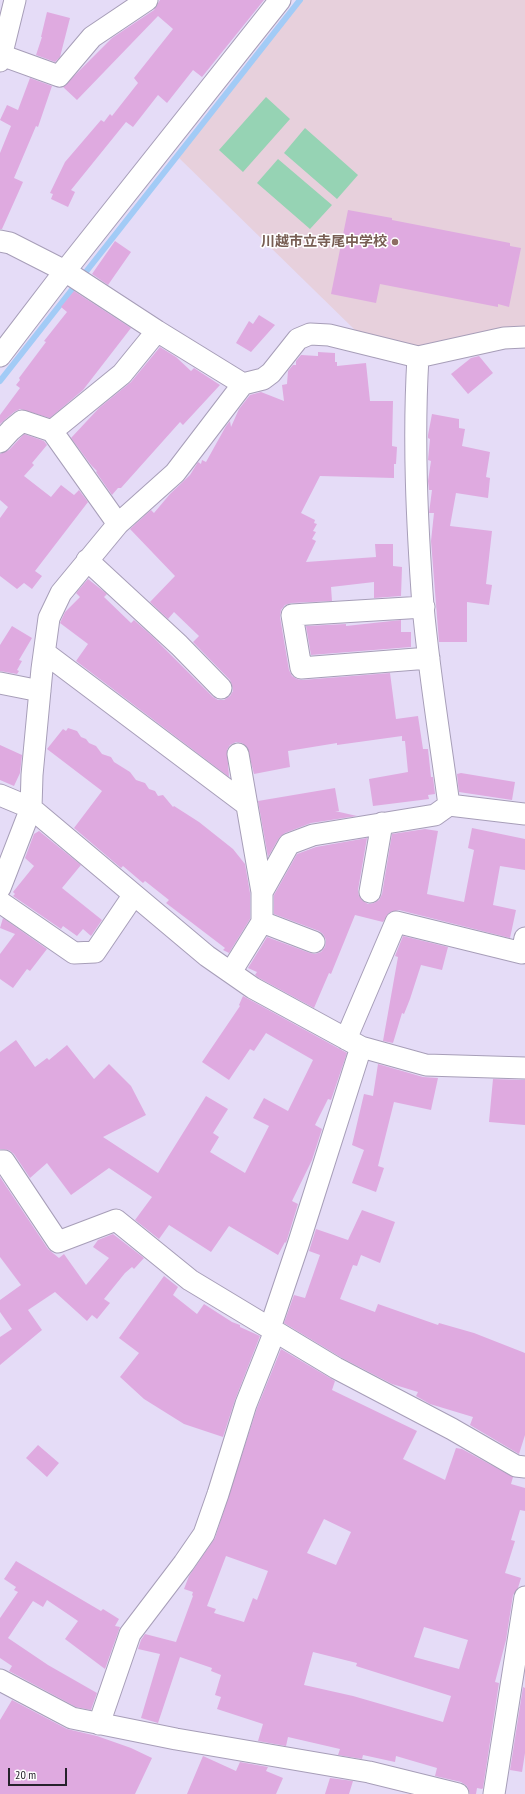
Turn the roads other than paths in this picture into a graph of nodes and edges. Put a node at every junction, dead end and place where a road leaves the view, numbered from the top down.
1 (15, 0) edge
2 (146, 0) edge
3 (280, 0) edge
4 (1, 58) edge
5 (0, 241) edge
6 (65, 271) junction
7 (157, 331) junction
8 (525, 337) edge
9 (0, 356) edge
10 (418, 357) junction
11 (243, 384) junction
12 (52, 431) junction
13 (0, 442) edge
14 (118, 524) junction
15 (87, 560) junction
16 (424, 606) junction
17 (45, 652) junction
18 (429, 658) junction
19 (0, 683) edge
20 (221, 688) dead end
21 (40, 691) junction
22 (238, 754) dead end
23 (0, 795) edge
24 (247, 805) junction
25 (449, 805) junction
26 (31, 808) junction
27 (525, 814) edge
28 (382, 824) junction
29 (0, 888) edge
30 (262, 892) junction
31 (370, 892) dead end
32 (133, 896) junction
33 (0, 902) edge
34 (262, 922) junction
35 (525, 938) edge
36 (314, 942) dead end
37 (230, 972) junction
38 (354, 1043) junction
39 (525, 1068) edge
40 (0, 1161) edge
41 (273, 1330) junction
42 (525, 1467) edge
43 (525, 1597) edge
44 (0, 1680) edge
45 (99, 1724) junction
46 (458, 1794) edge
47 (494, 1794) edge

1 - 4 street
2 - 4 street
3 - 6 street
5 - 6 street
6 - 7 street
6 - 9 street
7 - 11 street
7 - 12 street
8 - 10 street
10 - 11 street
10 - 16 street
11 - 14 street
12 - 13 street
12 - 14 street
14 - 15 street
15 - 17 street
15 - 20 street
16 - 18 street
16 - 18 street
17 - 21 street
17 - 24 street
18 - 25 street
19 - 21 street
21 - 26 street
22 - 24 street
23 - 26 street
24 - 30 street
25 - 27 street
25 - 28 street
26 - 29 street
26 - 32 street
28 - 30 street
28 - 31 street
30 - 34 street
32 - 33 street
32 - 37 street
34 - 36 street
34 - 37 street
35 - 38 street
37 - 38 street
38 - 39 street
38 - 41 street
40 - 41 street
41 - 42 street
41 - 45 street
43 - 47 street
44 - 45 street
45 - 46 street

